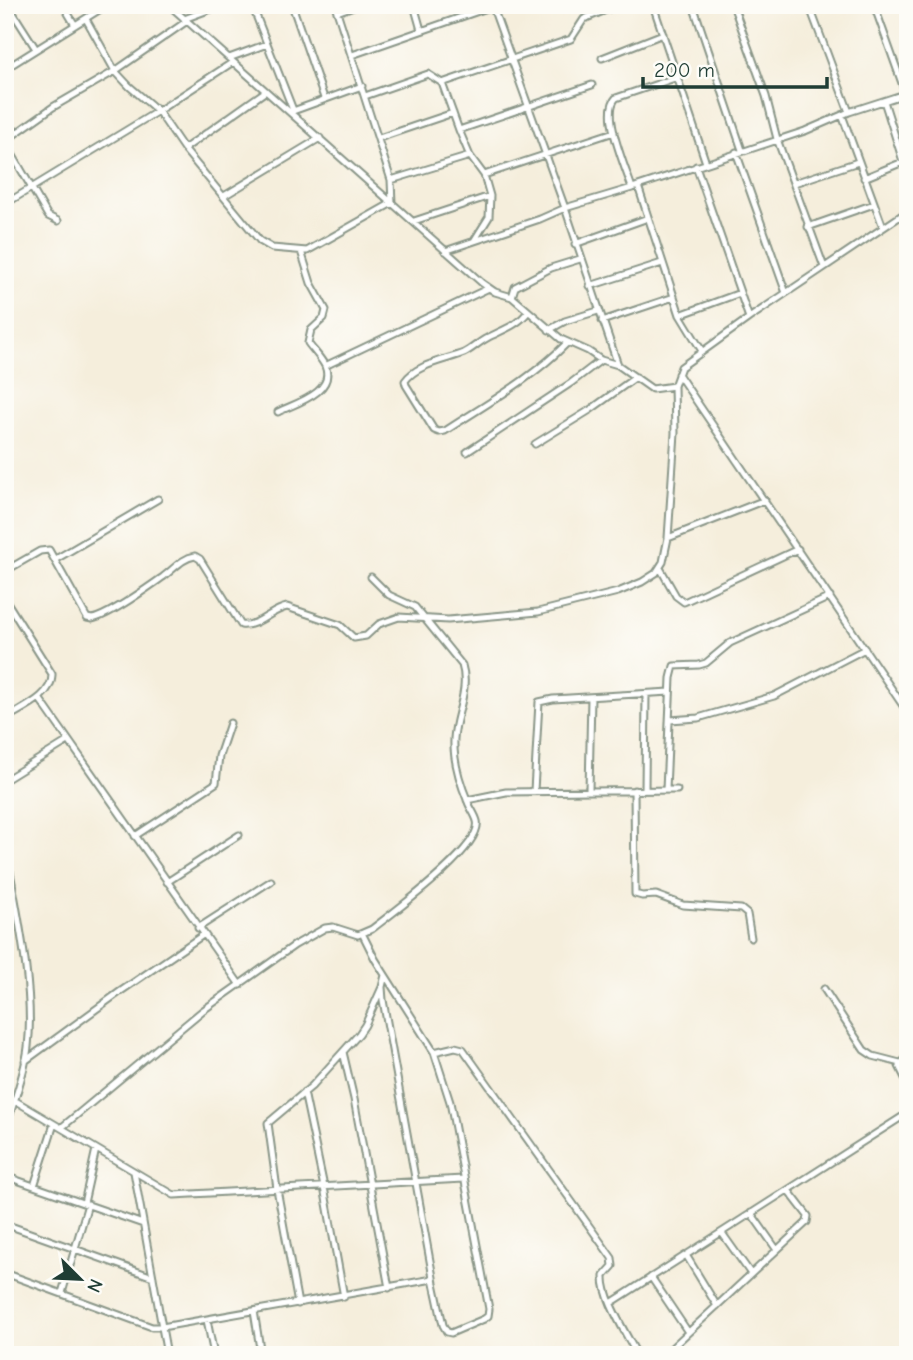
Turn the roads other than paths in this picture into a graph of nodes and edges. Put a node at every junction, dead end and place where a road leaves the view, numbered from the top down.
1 (8, 5) edge
2 (63, 5) edge
3 (107, 5) edge
4 (169, 5) edge
5 (222, 5) edge
6 (252, 5) edge
7 (292, 5) edge
8 (356, 5) edge
9 (414, 5) edge
10 (492, 5) edge
11 (618, 5) edge
12 (653, 5) edge
13 (693, 5) edge
14 (733, 5) edge
15 (809, 5) edge
16 (874, 5) edge
17 (336, 9) edge
18 (86, 19) junction
19 (186, 20) junction
20 (75, 25) junction
21 (421, 30) junction
22 (663, 34) junction
23 (267, 44) junction
24 (36, 49) junction
25 (352, 55) junction
26 (601, 58) dead end
27 (511, 59) junction
28 (231, 60) junction
29 (5, 69) edge
30 (115, 71) junction
31 (678, 77) junction
32 (442, 83) junction
33 (592, 85) dead end
34 (362, 86) junction
35 (266, 91) junction
36 (907, 95) edge
37 (365, 96) junction
38 (324, 98) junction
39 (884, 101) junction
40 (528, 107) junction
41 (158, 111) junction
42 (291, 111) junction
43 (849, 112) junction
44 (453, 113) junction
45 (842, 115) junction
46 (459, 130) junction
47 (614, 132) junction
48 (320, 138) junction
49 (379, 138) junction
50 (777, 139) junction
51 (5, 141) edge
52 (184, 149) junction
53 (739, 151) junction
54 (545, 154) junction
55 (470, 156) junction
56 (858, 162) junction
57 (903, 162) junction
58 (706, 163) junction
59 (696, 166) junction
60 (484, 175) junction
61 (908, 177) edge
62 (864, 178) junction
63 (391, 180) junction
64 (794, 183) junction
65 (32, 187) junction
66 (635, 187) junction
67 (225, 196) junction
68 (490, 196) junction
69 (392, 203) junction
70 (5, 204) edge
71 (874, 204) junction
72 (565, 208) junction
73 (908, 211) edge
74 (648, 218) junction
75 (58, 221) dead end
76 (414, 221) junction
77 (808, 227) junction
78 (883, 228) junction
79 (474, 241) junction
80 (575, 244) junction
81 (301, 251) junction
82 (445, 251) junction
83 (580, 258) junction
84 (662, 263) junction
85 (824, 267) junction
86 (590, 286) junction
87 (489, 288) junction
88 (740, 293) junction
89 (786, 293) junction
90 (512, 297) junction
91 (674, 297) junction
92 (528, 312) junction
93 (598, 312) junction
94 (680, 315) junction
95 (748, 318) junction
96 (602, 321) junction
97 (549, 330) junction
98 (567, 343) junction
99 (702, 351) junction
100 (601, 360) junction
101 (618, 365) junction
102 (325, 366) junction
103 (678, 374) junction
104 (636, 377) junction
105 (674, 386) junction
106 (278, 412) dead end
107 (535, 444) dead end
108 (467, 452) dead end
109 (158, 499) dead end
110 (765, 500) junction
111 (668, 538) junction
112 (798, 549) junction
113 (56, 559) junction
114 (660, 568) junction
115 (5, 571) edge
116 (371, 577) dead end
117 (830, 597) junction
118 (5, 599) edge
119 (424, 619) junction
120 (865, 649) junction
121 (670, 692) junction
122 (646, 694) junction
123 (591, 697) junction
124 (39, 698) junction
125 (670, 708) junction
126 (908, 713) edge
127 (682, 718) junction
128 (5, 719) edge
129 (670, 720) junction
130 (230, 723) dead end
131 (68, 741) junction
132 (5, 779) edge
133 (589, 790) junction
134 (634, 790) junction
135 (645, 790) junction
136 (666, 790) junction
137 (677, 790) dead end
138 (534, 791) junction
139 (467, 800) junction
140 (239, 835) dead end
141 (135, 836) junction
142 (5, 844) edge
143 (271, 881) dead end
144 (167, 882) junction
145 (198, 928) junction
146 (203, 935) junction
147 (363, 935) junction
148 (751, 938) dead end
149 (384, 975) junction
150 (240, 985) junction
151 (382, 987) junction
152 (824, 989) dead end
153 (343, 1052) junction
154 (434, 1052) junction
155 (908, 1056) edge
156 (25, 1061) junction
157 (900, 1063) junction
158 (908, 1084) edge
159 (304, 1092) junction
160 (14, 1100) junction
161 (908, 1113) edge
162 (54, 1124) junction
163 (61, 1128) junction
164 (5, 1130) edge
165 (96, 1149) junction
166 (134, 1172) junction
167 (5, 1176) edge
168 (463, 1179) junction
169 (416, 1181) junction
170 (369, 1184) junction
171 (34, 1186) junction
172 (324, 1187) junction
173 (277, 1189) junction
174 (788, 1190) junction
175 (86, 1203) junction
176 (751, 1213) junction
177 (5, 1224) edge
178 (143, 1224) junction
179 (722, 1233) junction
180 (75, 1249) junction
181 (777, 1250) junction
182 (686, 1255) junction
183 (5, 1273) edge
184 (751, 1274) junction
185 (153, 1277) junction
186 (651, 1277) junction
187 (433, 1279) junction
188 (389, 1288) junction
189 (62, 1293) junction
190 (344, 1297) junction
191 (611, 1303) junction
192 (298, 1304) junction
193 (717, 1306) junction
194 (254, 1311) junction
195 (207, 1320) junction
196 (162, 1327) junction
197 (688, 1332) junction
198 (167, 1355) edge
199 (214, 1355) edge
200 (261, 1355) edge
201 (637, 1355) edge
202 (664, 1355) edge

1 - 24 street
2 - 20 street
3 - 18 street
4 - 19 street
5 - 19 street
6 - 23 street
7 - 38 street
8 - 17 street
9 - 21 street
10 - 21 street
10 - 27 street
11 - 27 street
12 - 22 street
13 - 53 street
14 - 50 street
15 - 43 street
16 - 36 street
17 - 25 street
18 - 20 street
18 - 30 street
19 - 28 street
19 - 30 street
20 - 24 street
21 - 25 street
22 - 26 street
22 - 31 street
23 - 28 street
23 - 42 street
24 - 29 street
25 - 34 street
27 - 32 street
27 - 40 street
28 - 35 street
28 - 41 street
30 - 41 street
30 - 51 street
31 - 47 street
31 - 58 street
32 - 37 street
32 - 44 street
33 - 40 street
34 - 37 street
34 - 38 street
35 - 42 street
35 - 52 street
36 - 39 street
37 - 49 street
38 - 42 street
39 - 43 street
39 - 57 street
40 - 46 street
40 - 54 street
41 - 52 street
41 - 65 street
42 - 48 street
43 - 45 street
44 - 46 street
44 - 49 street
45 - 50 street
45 - 56 street
46 - 55 street
47 - 54 street
47 - 66 street
48 - 67 street
48 - 69 street
49 - 63 street
50 - 53 street
50 - 64 street
51 - 65 street
52 - 67 street
53 - 58 street
53 - 89 street
54 - 60 street
54 - 72 street
55 - 60 street
55 - 63 street
56 - 62 street
56 - 64 street
57 - 61 street
57 - 62 street
58 - 59 street
59 - 66 street
59 - 88 street
60 - 68 street
62 - 71 street
63 - 69 street
64 - 77 street
65 - 70 street
65 - 75 street
66 - 72 street
66 - 74 street
67 - 81 street
68 - 76 street
68 - 79 street
69 - 76 street
69 - 81 street
71 - 77 street
71 - 78 street
72 - 79 street
72 - 80 street
73 - 78 street
74 - 80 street
74 - 84 street
76 - 82 street
77 - 85 street
78 - 85 street
79 - 82 street
80 - 83 street
81 - 102 street
82 - 87 street
83 - 86 street
83 - 90 street
84 - 86 street
84 - 91 street
85 - 89 street
86 - 93 street
87 - 90 street
87 - 102 street
88 - 94 street
88 - 95 street
89 - 95 street
90 - 92 street
91 - 94 street
91 - 96 street
92 - 97 street
92 - 98 street
93 - 96 street
93 - 97 street
94 - 99 street
95 - 99 street
96 - 101 street
97 - 98 street
98 - 100 street
99 - 103 street
100 - 101 street
100 - 108 street
101 - 104 street
102 - 106 street
103 - 105 street
103 - 110 street
104 - 105 street
104 - 107 street
105 - 111 street
109 - 113 street
110 - 111 street
110 - 112 street
111 - 114 street
112 - 114 street
112 - 117 street
113 - 115 street
113 - 119 street
114 - 119 street
116 - 119 street
117 - 120 street
117 - 121 street
118 - 124 street
119 - 139 street
120 - 126 street
120 - 127 street
121 - 122 street
121 - 125 street
122 - 123 street
122 - 135 street
123 - 133 street
123 - 138 street
124 - 128 street
124 - 131 street
125 - 127 street
125 - 129 street
127 - 129 street
129 - 136 street
130 - 141 street
131 - 132 street
131 - 141 street
133 - 134 street
133 - 138 street
134 - 135 street
134 - 148 street
135 - 136 street
136 - 137 street
138 - 139 street
139 - 147 street
140 - 144 street
141 - 144 street
142 - 156 street
143 - 145 street
144 - 145 street
145 - 146 street
146 - 150 street
146 - 156 street
147 - 149 street
147 - 150 street
149 - 151 street
149 - 154 street
150 - 163 street
151 - 153 street
151 - 169 street
152 - 157 street
153 - 159 street
153 - 170 street
154 - 168 street
154 - 191 street
155 - 157 street
156 - 160 street
157 - 158 street
159 - 172 street
159 - 173 street
160 - 162 street
160 - 164 street
161 - 174 street
162 - 163 street
162 - 171 street
163 - 165 street
165 - 166 street
165 - 175 street
166 - 173 street
166 - 178 street
167 - 171 street
168 - 169 street
168 - 187 street
169 - 170 street
169 - 187 street
170 - 172 street
170 - 188 street
171 - 175 street
172 - 173 street
172 - 190 street
173 - 192 street
174 - 176 street
174 - 181 street
175 - 178 street
175 - 180 street
176 - 179 street
176 - 181 street
177 - 180 street
178 - 185 street
179 - 182 street
179 - 184 street
180 - 185 street
180 - 189 street
181 - 184 street
182 - 186 street
182 - 193 street
183 - 189 street
184 - 193 street
185 - 196 street
186 - 191 street
186 - 197 street
187 - 188 street
188 - 190 street
189 - 196 street
190 - 192 street
191 - 201 street
192 - 194 street
193 - 197 street
194 - 195 street
194 - 200 street
195 - 196 street
195 - 199 street
196 - 198 street
197 - 202 street

